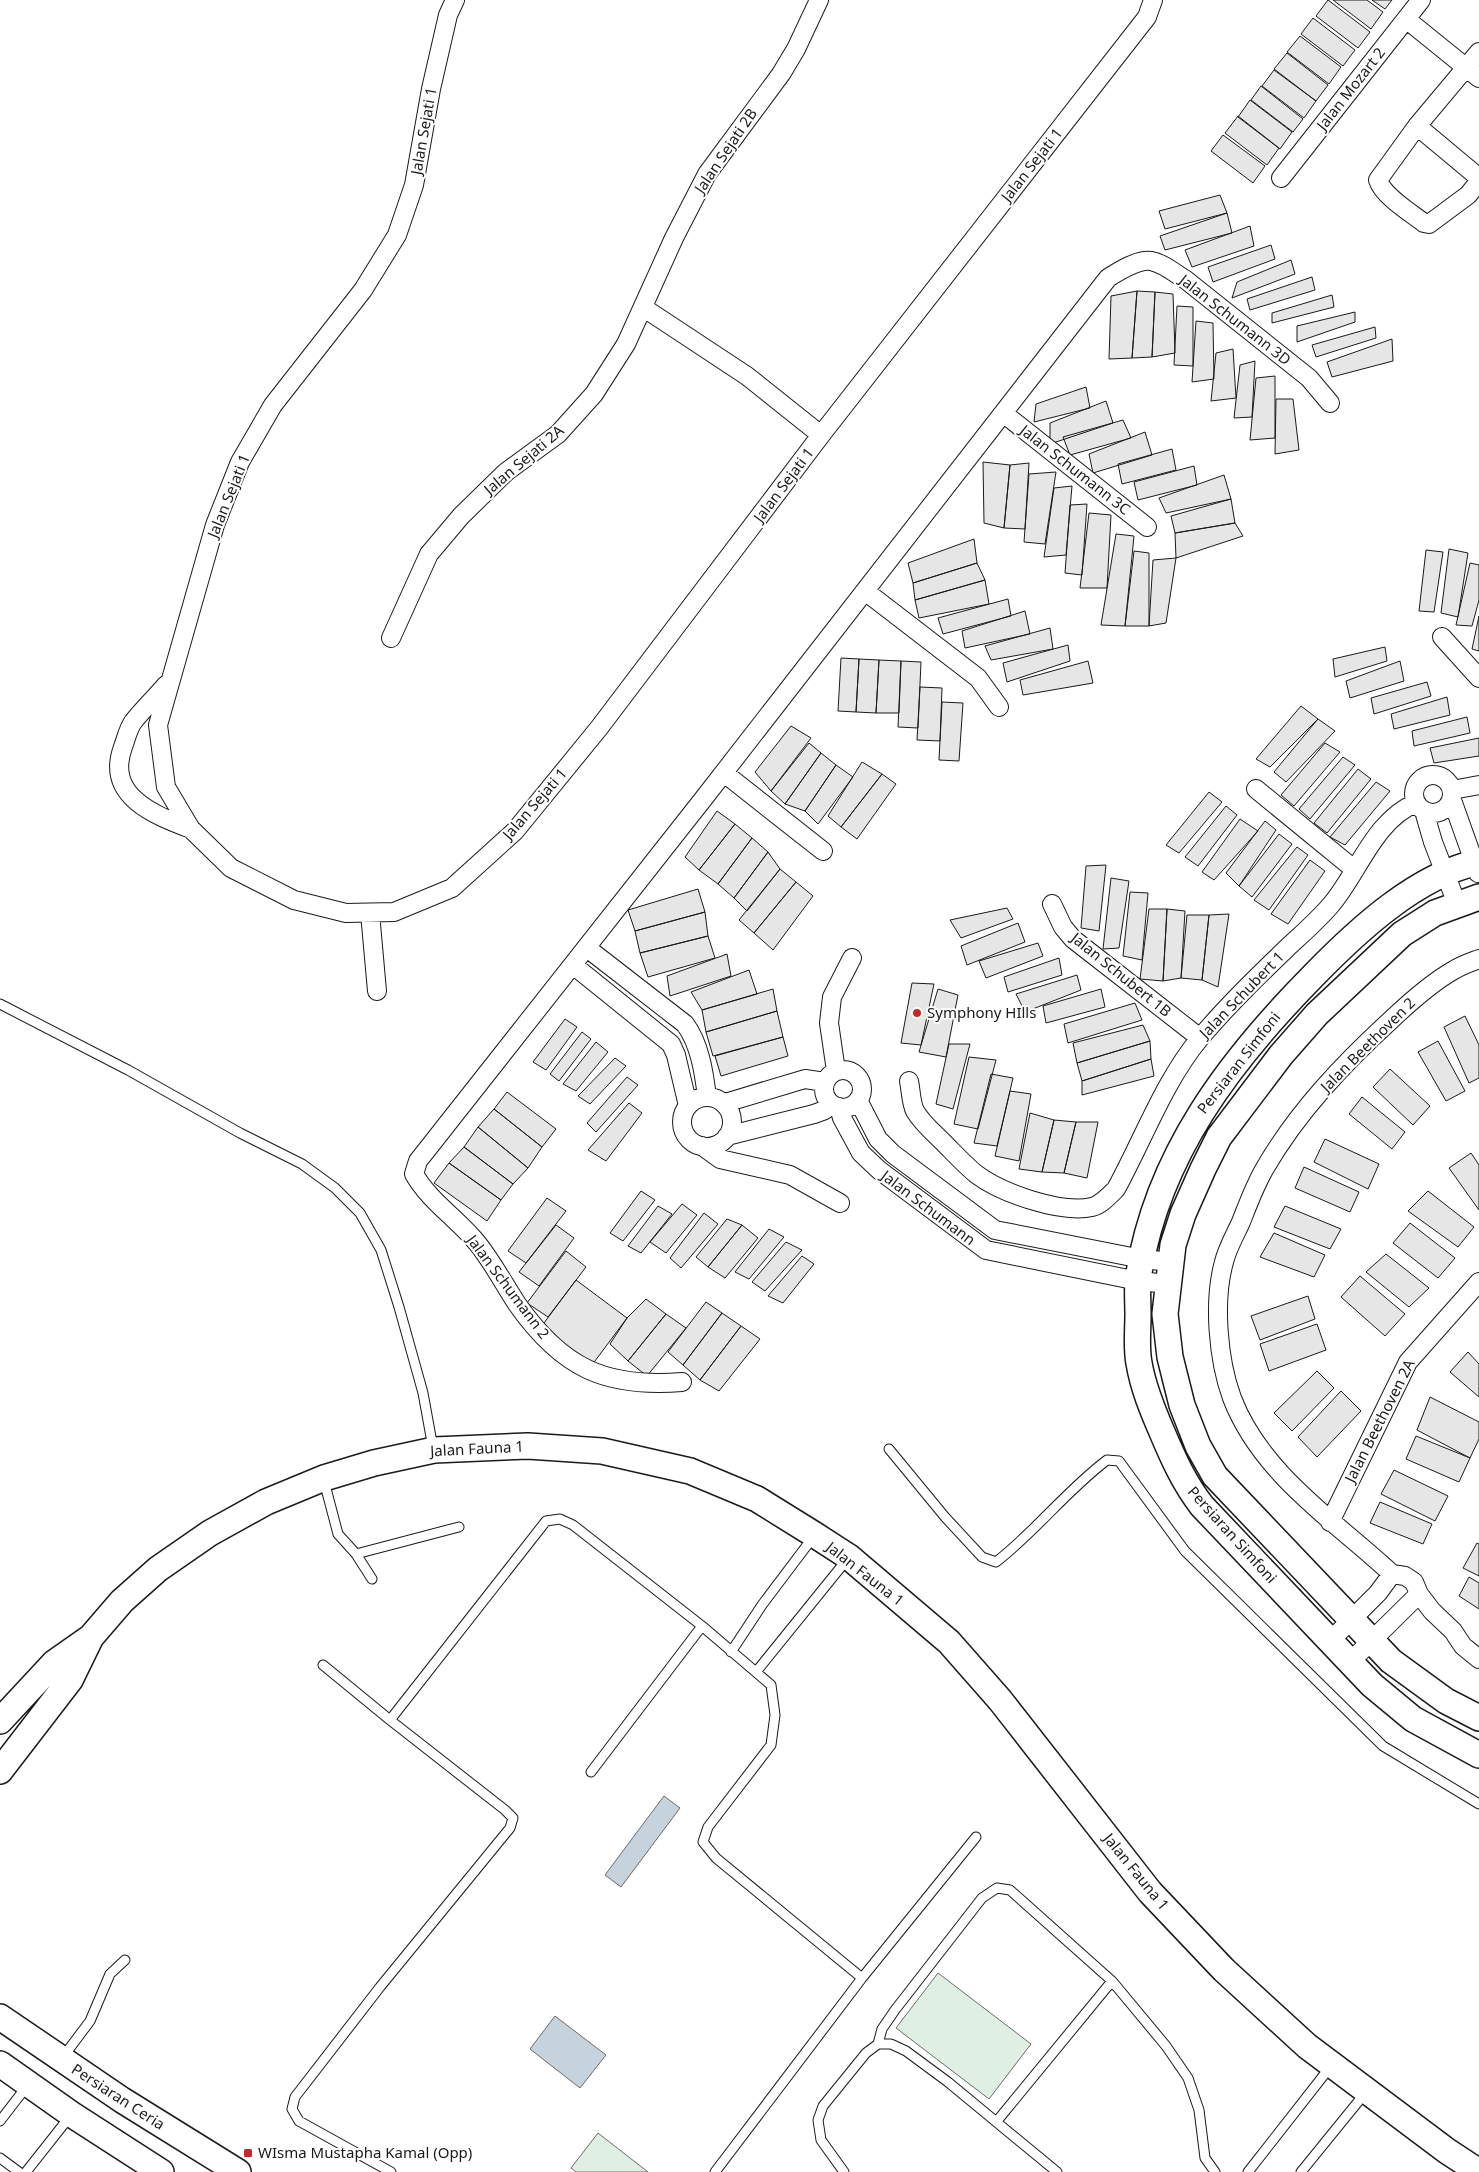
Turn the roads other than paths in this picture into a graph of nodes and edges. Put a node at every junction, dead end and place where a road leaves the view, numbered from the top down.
1 (455, 0) edge
2 (819, 0) edge
3 (1153, 0) edge
4 (1420, 0) edge
5 (1406, 19) junction
6 (1479, 52) edge
7 (1473, 72) edge
8 (1417, 126) junction
9 (1281, 178) dead end
10 (644, 308) junction
11 (1330, 403) dead end
12 (1003, 413) junction
13 (822, 436) junction
14 (1147, 527) dead end
15 (865, 591) junction
16 (1442, 637) dead end
17 (391, 638) dead end
18 (1479, 678) edge
19 (170, 681) junction
20 (999, 707) dead end
21 (724, 773) junction
22 (1479, 786) edge
23 (1256, 789) dead end
24 (1452, 795) junction
25 (1420, 807) junction
26 (191, 828) junction
27 (823, 852) dead end
28 (1478, 866) edge
29 (1355, 870) junction
30 (1445, 873) junction
31 (1468, 900) edge
32 (1052, 904) dead end
33 (370, 913) junction
34 (580, 957) junction
35 (852, 958) dead end
36 (1479, 959) edge
37 (377, 991) dead end
38 (0, 1004) edge
39 (685, 1024) junction
40 (1200, 1038) junction
41 (671, 1044) junction
42 (830, 1077) junction
43 (909, 1081) dead end
44 (707, 1097) junction
45 (858, 1100) junction
46 (725, 1104) junction
47 (688, 1106) junction
48 (835, 1106) junction
49 (727, 1136) junction
50 (702, 1146) junction
51 (840, 1203) dead end
52 (1140, 1270) junction
53 (1170, 1273) junction
54 (1479, 1282) edge
55 (682, 1382) dead end
56 (888, 1449) dead end
57 (434, 1450) junction
58 (324, 1478) junction
59 (1330, 1522) junction
60 (459, 1527) dead end
61 (815, 1535) junction
62 (356, 1554) junction
63 (849, 1558) junction
64 (1392, 1574) junction
65 (372, 1579) dead end
66 (1419, 1594) junction
67 (1352, 1620) junction
68 (702, 1626) junction
69 (91, 1637) junction
70 (1372, 1641) junction
71 (1330, 1642) junction
72 (731, 1652) junction
73 (1479, 1658) edge
74 (1350, 1662) junction
75 (322, 1665) dead end
76 (756, 1672) junction
77 (1479, 1718) edge
78 (390, 1720) junction
79 (0, 1721) edge
80 (1479, 1755) edge
81 (0, 1771) edge
82 (591, 1772) dead end
83 (1479, 1804) edge
84 (976, 1837) dead end
85 (125, 1960) dead end
86 (862, 1978) junction
87 (1112, 1980) junction
88 (0, 2017) edge
89 (878, 2044) junction
90 (61, 2059) junction
91 (0, 2064) edge
92 (1332, 2065) junction
93 (29, 2084) junction
94 (1366, 2092) junction
95 (71, 2114) junction
96 (0, 2121) edge
97 (997, 2122) junction
98 (0, 2158) edge
99 (19, 2172) edge
100 (26, 2172) edge
101 (161, 2172) edge
102 (238, 2172) edge
103 (391, 2172) edge
104 (716, 2172) edge
105 (844, 2172) edge
106 (1057, 2172) edge
107 (1215, 2172) edge
108 (1248, 2172) edge
109 (1301, 2172) edge
110 (1479, 2172) edge

1 - 19 street, Jalan Sejati 1
2 - 10 street, Jalan Sejati 2B
3 - 13 street, Jalan Sejati 1
4 - 5 street, Jalan Mozart 2
5 - 7 street
5 - 9 street, Jalan Mozart 2
6 - 7 street
7 - 8 street
8 - 8 street
10 - 13 street
10 - 17 street, Jalan Sejati 2A
11 - 12 street, Jalan Schumann 3D
12 - 14 street, Jalan Schumann 3C
12 - 15 street
13 - 33 street, Jalan Sejati 1
15 - 20 street
15 - 21 street
16 - 18 street
19 - 26 street, Jalan Sejati 1
19 - 26 street
21 - 27 street
21 - 34 street
22 - 24 street
23 - 29 street
24 - 25 street
24 - 25 street
24 - 28 street
25 - 29 street, Jalan Schubert 1
25 - 30 street
26 - 33 street, Jalan Sejati 1
28 - 30 street, Persiaran Simfoni
29 - 40 street, Jalan Schubert 1
30 - 31 street
30 - 52 street, Persiaran Simfoni
31 - 53 street, Persiaran Simfoni
32 - 40 street, Jalan Schubert 1B
33 - 37 street
34 - 39 street
34 - 41 street
34 - 55 street, Jalan Schumann 2
35 - 42 street, Jalan Schumann
36 - 59 street, Jalan Beethoven 2
38 - 57 lane
39 - 41 street
39 - 44 street
40 - 43 street, Jalan Schubert 1
41 - 47 street
42 - 45 street, Jalan Schumann
42 - 46 street, Jalan Schumann
42 - 48 street, Jalan Schumann
44 - 46 street
44 - 47 street
45 - 48 street
45 - 52 street, Jalan Schumann
46 - 49 street
47 - 50 street
48 - 49 street
48 - 52 street, Jalan Schumann
49 - 50 street
50 - 51 street
52 - 53 street, Jalan Schumann
52 - 71 street, Persiaran Simfoni
53 - 67 street, Persiaran Simfoni
54 - 59 street, Jalan Beethoven 2A
56 - 83 lane
57 - 58 street, Jalan Fauna 1
57 - 61 street, Jalan Fauna 1
58 - 62 lane
58 - 69 street, Jalan Fauna 1
59 - 64 street, Jalan Beethoven 2
60 - 62 lane
61 - 63 street, Jalan Fauna 1
61 - 72 lane
62 - 65 lane
63 - 76 lane
63 - 92 street, Jalan Fauna 1
64 - 66 street, Jalan Beethoven 2
64 - 67 street
66 - 70 street
66 - 73 street, Jalan Beethoven 2
67 - 70 street, Persiaran Simfoni
67 - 71 street
68 - 72 lane
68 - 78 lane
68 - 82 lane
69 - 79 street, Jalan Fauna 1
69 - 81 street, Jalan Fauna 1
70 - 74 street
70 - 77 street, Persiaran Simfoni
71 - 74 street, Persiaran Simfoni
72 - 76 lane
74 - 80 street, Persiaran Simfoni
75 - 78 lane
76 - 86 lane
78 - 103 lane
84 - 86 lane
85 - 90 lane
86 - 104 lane
87 - 89 lane
87 - 97 lane
87 - 107 lane
88 - 90 street, Persiaran Ceria
89 - 97 lane
89 - 105 lane
90 - 102 street, Persiaran Ceria
91 - 93 street
92 - 94 street, Jalan Fauna 1
92 - 108 lane
93 - 95 street
93 - 96 lane
94 - 109 lane
94 - 110 street, Jalan Fauna 1
95 - 100 lane
95 - 101 street
97 - 106 lane
98 - 99 lane

